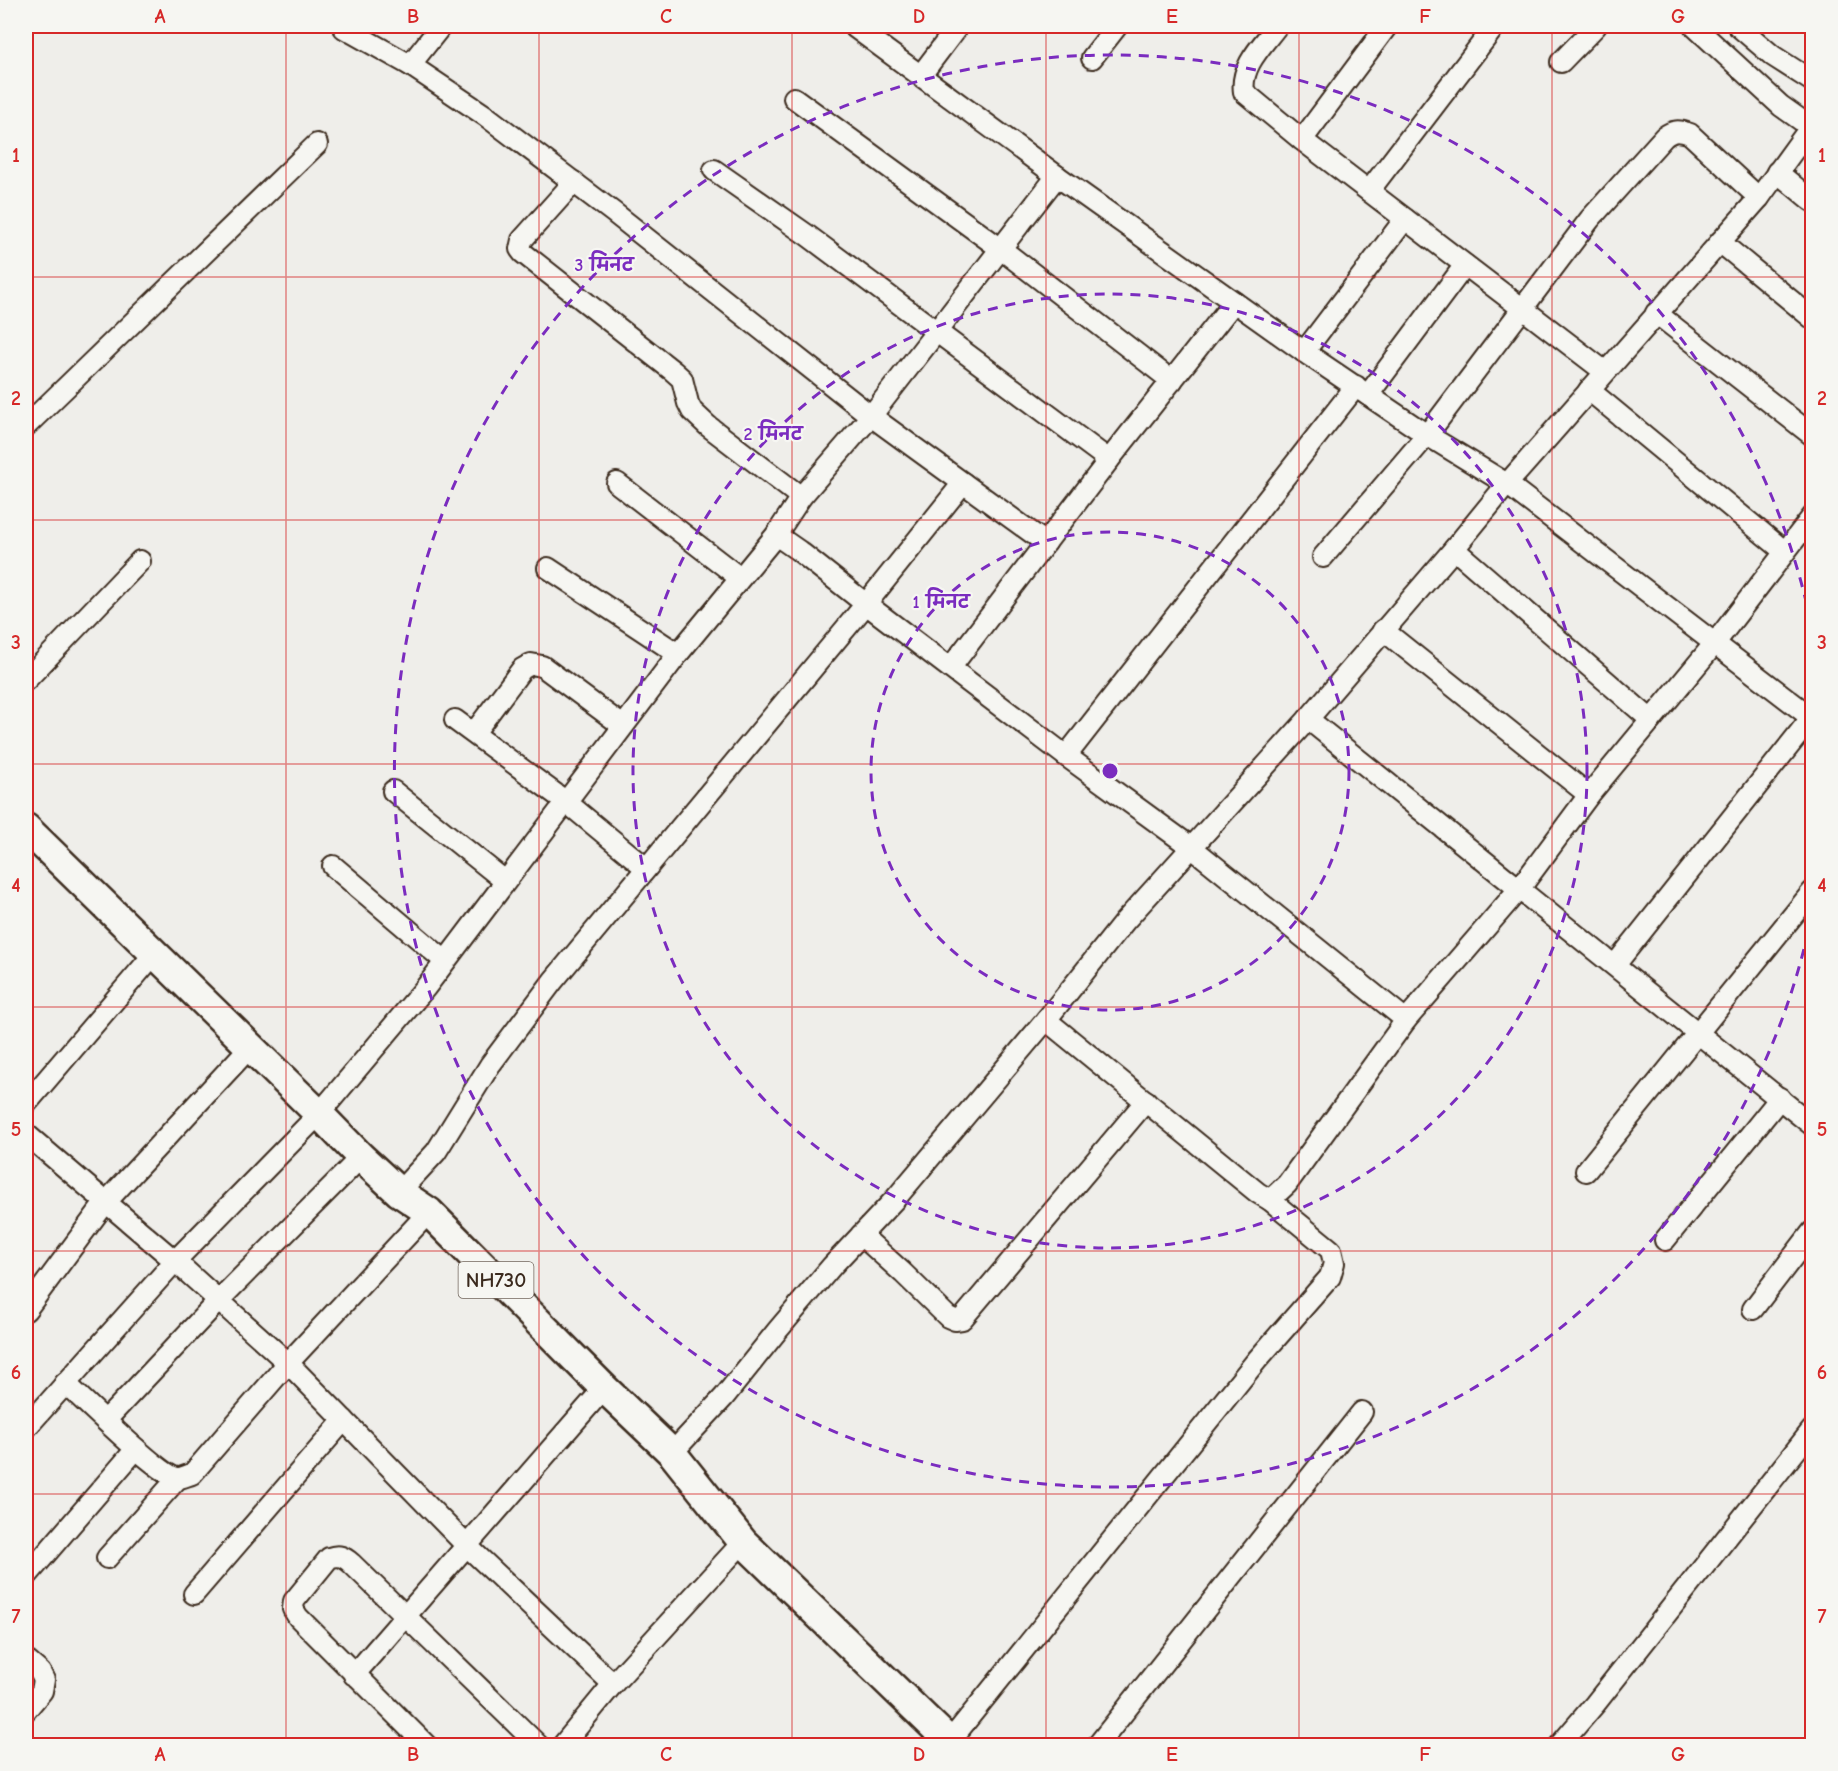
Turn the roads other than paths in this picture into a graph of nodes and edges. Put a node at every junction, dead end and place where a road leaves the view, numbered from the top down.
1 (343, 26) edge
2 (441, 26) edge
3 (853, 26) edge
4 (958, 26) edge
5 (1117, 26) edge
6 (1277, 26) edge
7 (1387, 26) edge
8 (1495, 26) edge
9 (1596, 26) edge
10 (1694, 26) edge
11 (1738, 26) edge
12 (1092, 58) dead end
13 (1561, 62) dead end
14 (411, 65) junction
15 (921, 75) junction
16 (1812, 81) edge
17 (794, 98) dead end
18 (1812, 126) edge
19 (1302, 140) junction
20 (318, 144) dead end
21 (714, 170) dead end
22 (1777, 172) junction
23 (1057, 176) junction
24 (574, 182) junction
25 (1369, 191) junction
26 (1759, 198) junction
27 (1812, 201) edge
28 (1405, 219) junction
29 (1720, 242) junction
30 (1001, 249) junction
31 (1465, 265) junction
32 (1234, 302) junction
33 (1522, 309) junction
34 (1656, 313) junction
35 (1812, 318) edge
36 (938, 331) junction
37 (1304, 351) junction
38 (1604, 371) junction
39 (1172, 381) junction
40 (1589, 390) junction
41 (1362, 391) junction
42 (871, 416) junction
43 (26, 426) edge
44 (1427, 435) junction
45 (1812, 435) edge
46 (1109, 460) junction
47 (617, 483) dead end
48 (963, 483) junction
49 (1507, 484) junction
50 (801, 497) junction
51 (1812, 517) edge
52 (776, 535) junction
53 (1046, 543) junction
54 (1454, 549) junction
55 (1784, 551) junction
56 (1323, 557) dead end
57 (140, 561) dead end
58 (548, 568) dead end
59 (740, 579) junction
60 (866, 604) junction
61 (1383, 630) junction
62 (1715, 643) junction
63 (678, 654) junction
64 (951, 667) junction
65 (26, 680) edge
66 (1308, 718) junction
67 (1812, 718) edge
68 (454, 720) dead end
69 (1651, 720) junction
70 (623, 726) junction
71 (474, 734) junction
72 (1066, 756) junction
73 (393, 791) dead end
74 (1589, 795) junction
75 (566, 801) junction
76 (26, 828) edge
77 (1191, 847) junction
78 (333, 866) dead end
79 (646, 868) junction
80 (505, 881) junction
81 (1520, 888) junction
82 (1812, 892) edge
83 (155, 953) junction
84 (445, 961) junction
85 (1615, 965) junction
86 (1046, 1020) junction
87 (1406, 1020) junction
88 (1698, 1032) junction
89 (250, 1047) junction
90 (1780, 1098) junction
91 (1146, 1101) junction
92 (26, 1104) edge
93 (319, 1114) junction
94 (1812, 1125) edge
95 (26, 1134) edge
96 (361, 1157) junction
97 (1586, 1171) dead end
98 (399, 1192) junction
99 (1270, 1200) junction
100 (105, 1203) junction
101 (429, 1212) junction
102 (1812, 1232) edge
103 (861, 1235) junction
104 (1665, 1240) dead end
105 (175, 1261) junction
106 (219, 1300) junction
107 (1753, 1309) dead end
108 (26, 1310) edge
109 (288, 1364) junction
110 (65, 1383) junction
111 (604, 1388) junction
112 (1362, 1412) dead end
113 (106, 1420) junction
114 (344, 1420) junction
115 (26, 1428) edge
116 (1812, 1430) edge
117 (136, 1449) junction
118 (672, 1453) junction
119 (178, 1478) junction
120 (743, 1542) junction
121 (467, 1545) junction
122 (107, 1558) dead end
123 (26, 1578) edge
124 (194, 1594) dead end
125 (405, 1616) junction
126 (26, 1660) edge
127 (354, 1675) junction
128 (613, 1684) junction
129 (26, 1710) edge
130 (952, 1743) edge
131 (427, 1746) edge
132 (539, 1746) edge
133 (561, 1746) edge
134 (1098, 1746) edge
135 (1559, 1746) edge

1 - 14 street
2 - 14 street
3 - 15 street
4 - 15 street
5 - 12 street
6 - 19 street
7 - 19 street
8 - 25 street
9 - 13 street
10 - 18 street
11 - 16 street
14 - 24 street
15 - 23 street
17 - 30 street
18 - 22 street
19 - 25 street
20 - 43 street
21 - 36 street
22 - 26 street
22 - 27 street
23 - 30 street
23 - 32 street
24 - 42 street
24 - 50 street
25 - 28 street
26 - 29 street
26 - 33 street
28 - 31 street
28 - 37 street
29 - 34 street
29 - 35 street
30 - 36 street
30 - 39 street
31 - 33 street
31 - 41 street
32 - 37 street
32 - 39 street
33 - 38 street
33 - 44 street
34 - 38 street
34 - 45 street
36 - 42 street
36 - 46 street
37 - 41 street
38 - 40 street
39 - 46 street
40 - 49 street
40 - 55 street
41 - 44 street
41 - 72 street
42 - 48 street
42 - 50 street
44 - 49 street
44 - 56 street
46 - 53 street
47 - 59 street
48 - 53 street
48 - 60 street
49 - 54 street
49 - 62 street
50 - 52 street
51 - 55 street
52 - 59 street
52 - 60 street
53 - 64 street
54 - 61 street
54 - 69 street
55 - 62 street
57 - 65 street
58 - 63 street
59 - 63 street
60 - 64 street
60 - 79 street
61 - 66 street
61 - 74 street
62 - 67 street
62 - 69 street
63 - 70 street
64 - 72 street
66 - 77 street
66 - 81 street
67 - 85 street
68 - 71 street
69 - 74 street
70 - 71 street
70 - 75 street
71 - 75 street
72 - 77 street
73 - 80 street
74 - 81 street
75 - 79 street
75 - 80 street
76 - 83 highway, NH730
77 - 86 street
77 - 87 street
78 - 84 street
79 - 98 street
80 - 84 street
81 - 85 street
81 - 87 street
82 - 88 street
83 - 89 highway, NH730
83 - 92 street
84 - 93 street
85 - 88 street
86 - 91 street
86 - 103 street
87 - 99 street
88 - 90 street
88 - 97 street
89 - 93 highway, NH730
89 - 100 street
90 - 94 street
90 - 104 street
91 - 99 street
91 - 103 street
93 - 96 highway, NH730
93 - 105 street
95 - 100 street
96 - 98 highway, NH730
96 - 106 street
98 - 101 highway, NH730
99 - 130 street
100 - 105 street
100 - 108 street
101 - 109 street
101 - 111 highway, NH730
102 - 107 street
103 - 118 street
105 - 106 street
105 - 110 street
106 - 109 street
106 - 113 street
109 - 114 street
109 - 119 street
110 - 113 street
110 - 115 street
111 - 118 highway, NH730
111 - 121 street
112 - 134 street
113 - 117 street
114 - 121 street
114 - 124 street
116 - 135 street
117 - 119 street
117 - 123 street
118 - 120 highway, NH730
119 - 122 street
120 - 128 street
120 - 130 highway, NH730
121 - 125 street
121 - 128 street
125 - 127 street
125 - 127 street
125 - 132 street
126 - 129 street
127 - 131 street
128 - 133 street

